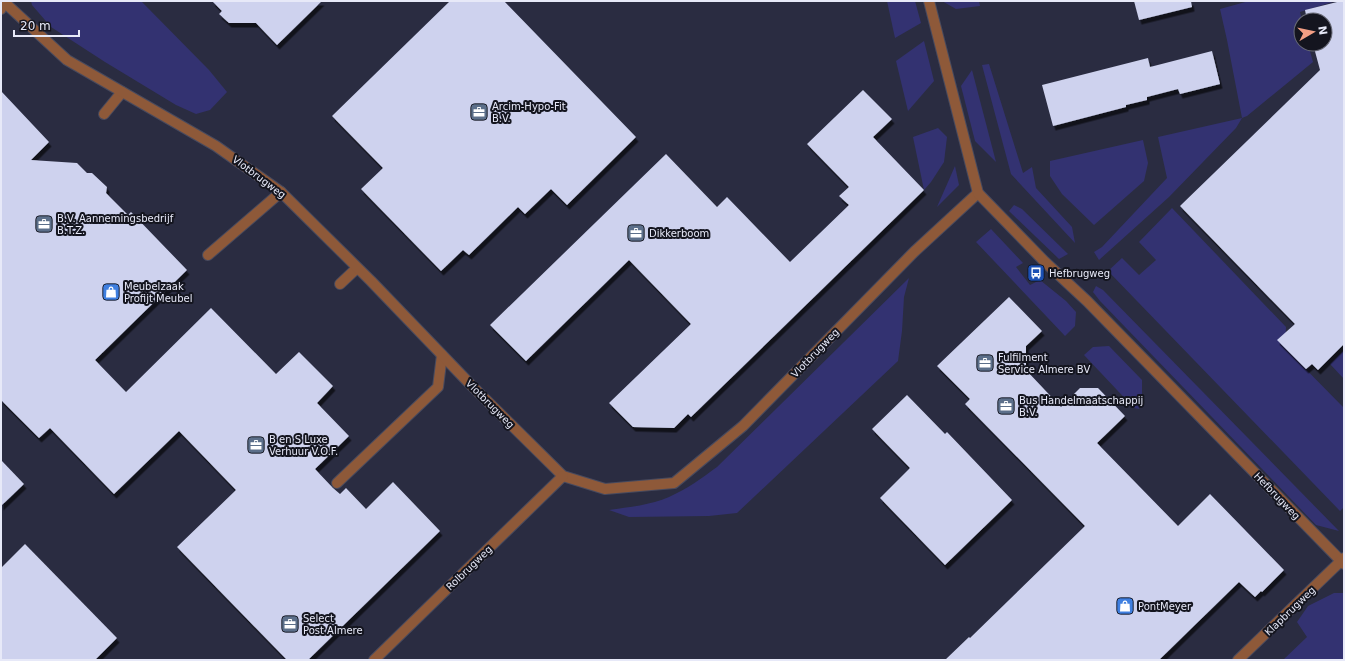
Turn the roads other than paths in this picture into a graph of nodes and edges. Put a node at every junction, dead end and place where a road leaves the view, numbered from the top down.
1 (2, 1) edge
2 (929, 1) edge
3 (1, 9) edge
4 (122, 92) junction
5 (104, 114) dead end
6 (281, 192) junction
7 (978, 193) junction
8 (208, 255) dead end
9 (357, 268) junction
10 (340, 284) dead end
11 (442, 355) junction
12 (563, 476) junction
13 (337, 483) dead end
14 (1343, 561) edge
15 (374, 660) edge
16 (1238, 660) edge

1 - 3 street
1 - 4 street, Vlotbrugweg
2 - 7 street, Hefbrugweg
4 - 5 street
4 - 6 street, Vlotbrugweg
6 - 8 street
6 - 9 street, Vlotbrugweg
7 - 12 street, Vlotbrugweg
7 - 14 street, Hefbrugweg
9 - 10 street
9 - 11 street, Vlotbrugweg
11 - 12 street, Vlotbrugweg
11 - 13 street
12 - 15 street, Rolbrugweg
14 - 16 street, Klapbrugweg

